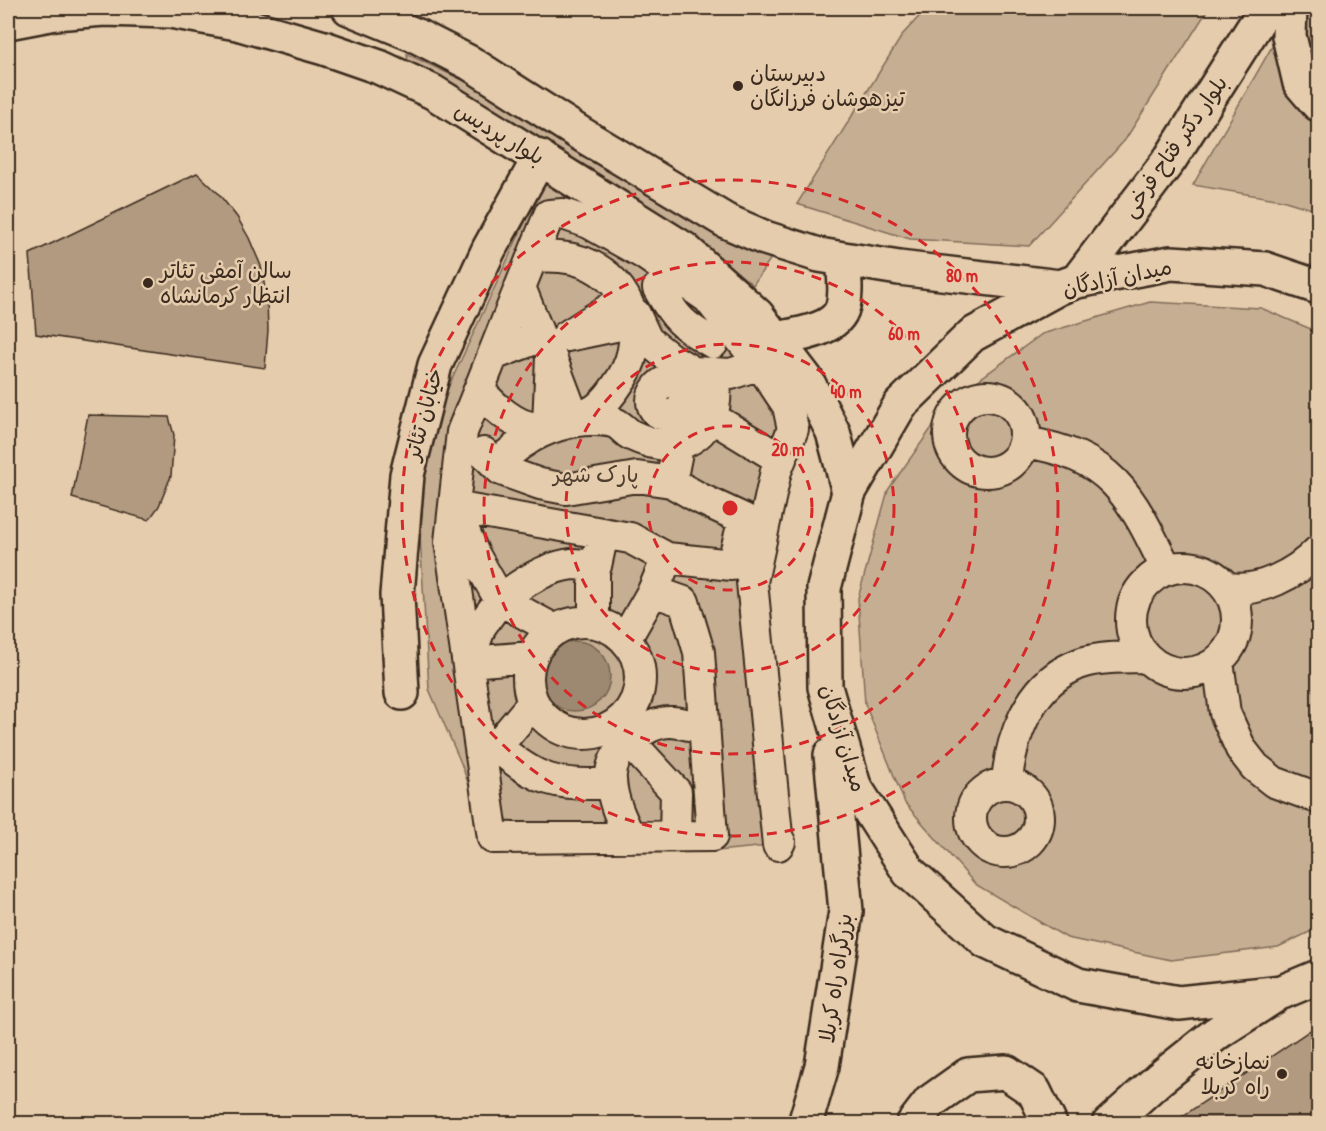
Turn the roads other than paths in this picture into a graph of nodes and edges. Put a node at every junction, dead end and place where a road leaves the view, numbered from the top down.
1 (349, 8) edge
2 (1266, 8) edge
3 (1290, 8) edge
4 (8, 22) edge
5 (1318, 104) edge
6 (540, 158) junction
7 (635, 249) junction
8 (533, 257) junction
9 (843, 259) junction
10 (1069, 284) junction
11 (520, 287) junction
12 (1318, 287) edge
13 (706, 296) junction
14 (632, 314) junction
15 (683, 318) junction
16 (556, 342) junction
17 (768, 352) junction
18 (493, 355) junction
19 (696, 389) junction
20 (479, 390) junction
21 (561, 421) junction
22 (465, 425) junction
23 (1024, 442) dead end
24 (678, 444) junction
25 (780, 459) junction
26 (496, 465) junction
27 (671, 482) junction
28 (849, 492) junction
29 (454, 507) junction
30 (603, 534) junction
31 (1318, 551) edge
32 (667, 558) junction
33 (594, 566) junction
34 (1167, 570) junction
35 (1226, 587) junction
36 (653, 591) junction
37 (500, 600) junction
38 (594, 623) junction
39 (555, 630) junction
40 (625, 640) junction
41 (532, 657) junction
42 (1146, 657) junction
43 (1218, 661) junction
44 (468, 662) junction
45 (825, 687) junction
46 (402, 693) dead end
47 (533, 703) junction
48 (633, 705) junction
49 (671, 722) junction
50 (704, 728) junction
51 (489, 752) junction
52 (614, 753) junction
53 (1007, 783) dead end
54 (708, 788) junction
55 (676, 792) junction
56 (1318, 798) edge
57 (675, 836) junction
58 (630, 837) junction
59 (780, 842) dead end
60 (1318, 977) edge
61 (1282, 992) junction
62 (805, 1124) edge
63 (913, 1124) edge
64 (1050, 1124) edge
65 (1109, 1124) edge

1 - 9 main road, بلوار پردیس
2 - 10 main road, بلوار دکتر فتاح فرخی
3 - 5 main road
4 - 6 main road, بلوار پردیس
6 - 17 main road, بلوار پردیس
6 - 46 main road, خیابان تئاتر
7 - 8 street
7 - 13 street
7 - 14 street
8 - 11 street
8 - 14 street
9 - 10 main road, بلوار پردیس
9 - 17 main road
10 - 12 main road, میدان آزادگان
10 - 28 main road, میدان آزادگان
11 - 16 street
11 - 18 street
13 - 15 street
13 - 17 street
14 - 15 street
14 - 16 street
14 - 19 street
14 - 21 street
15 - 19 street
16 - 18 street
16 - 21 street
17 - 19 street
17 - 25 street
17 - 28 main road, بلوار پردیس
18 - 20 street
19 - 24 street
19 - 25 street
20 - 21 street
20 - 22 street
22 - 26 street
22 - 29 street
23 - 34 street
24 - 26 street
24 - 27 street
25 - 59 street
26 - 27 street
27 - 32 street
28 - 45 main road, میدان آزادگان
29 - 30 street
29 - 37 street
29 - 44 street
30 - 32 street
30 - 33 street
31 - 35 street
32 - 36 street
33 - 37 street
33 - 38 street
34 - 35 street
34 - 42 street
35 - 43 street
36 - 40 street
36 - 50 street
37 - 39 street
37 - 44 street
38 - 39 street
38 - 40 street
39 - 41 street
40 - 48 street
41 - 44 street
41 - 47 street
42 - 43 street
42 - 53 street
43 - 56 street
44 - 51 street
45 - 61 main road, میدان آزادگان
45 - 62 main road, بزرگراه راه کربلا
47 - 51 street
47 - 52 street
48 - 49 street
48 - 52 street
49 - 50 street
49 - 52 street
50 - 54 street
51 - 52 street
51 - 58 street
52 - 55 street
52 - 58 street
54 - 55 street
54 - 57 street
55 - 57 street
57 - 58 street
60 - 61 main road, میدان آزادگان
61 - 65 main road
63 - 64 main road

